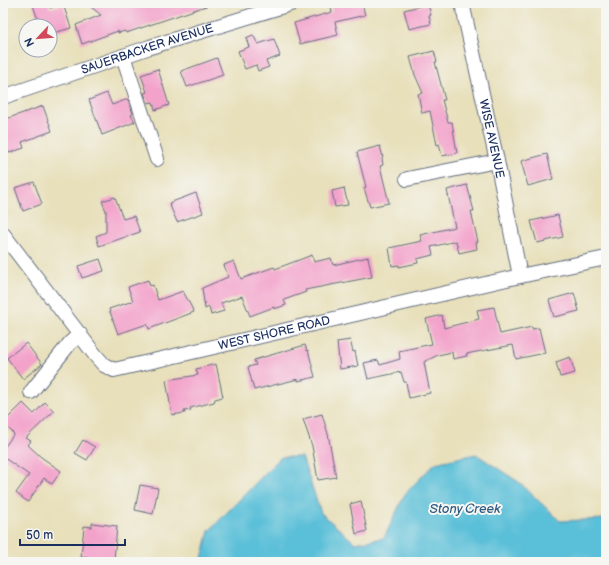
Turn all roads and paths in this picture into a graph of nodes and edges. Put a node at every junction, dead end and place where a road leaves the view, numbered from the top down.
1 (293, 3) edge
2 (462, 3) edge
3 (123, 56) junction
4 (3, 97) edge
5 (157, 159) dead end
6 (497, 161) junction
7 (408, 179) dead end
8 (3, 234) edge
9 (606, 258) edge
10 (520, 276) junction
11 (80, 334) junction
12 (31, 392) dead end

1 - 3 street, SAUERBACKER AVENUE
2 - 6 street, WISE AVENUE
3 - 4 street, SAUERBACKER AVENUE
3 - 5 street
6 - 7 street
6 - 10 street, WISE AVENUE
8 - 11 street, WEST SHORE ROAD
9 - 10 street, WEST SHORE ROAD
10 - 11 street, WEST SHORE ROAD
11 - 12 street

